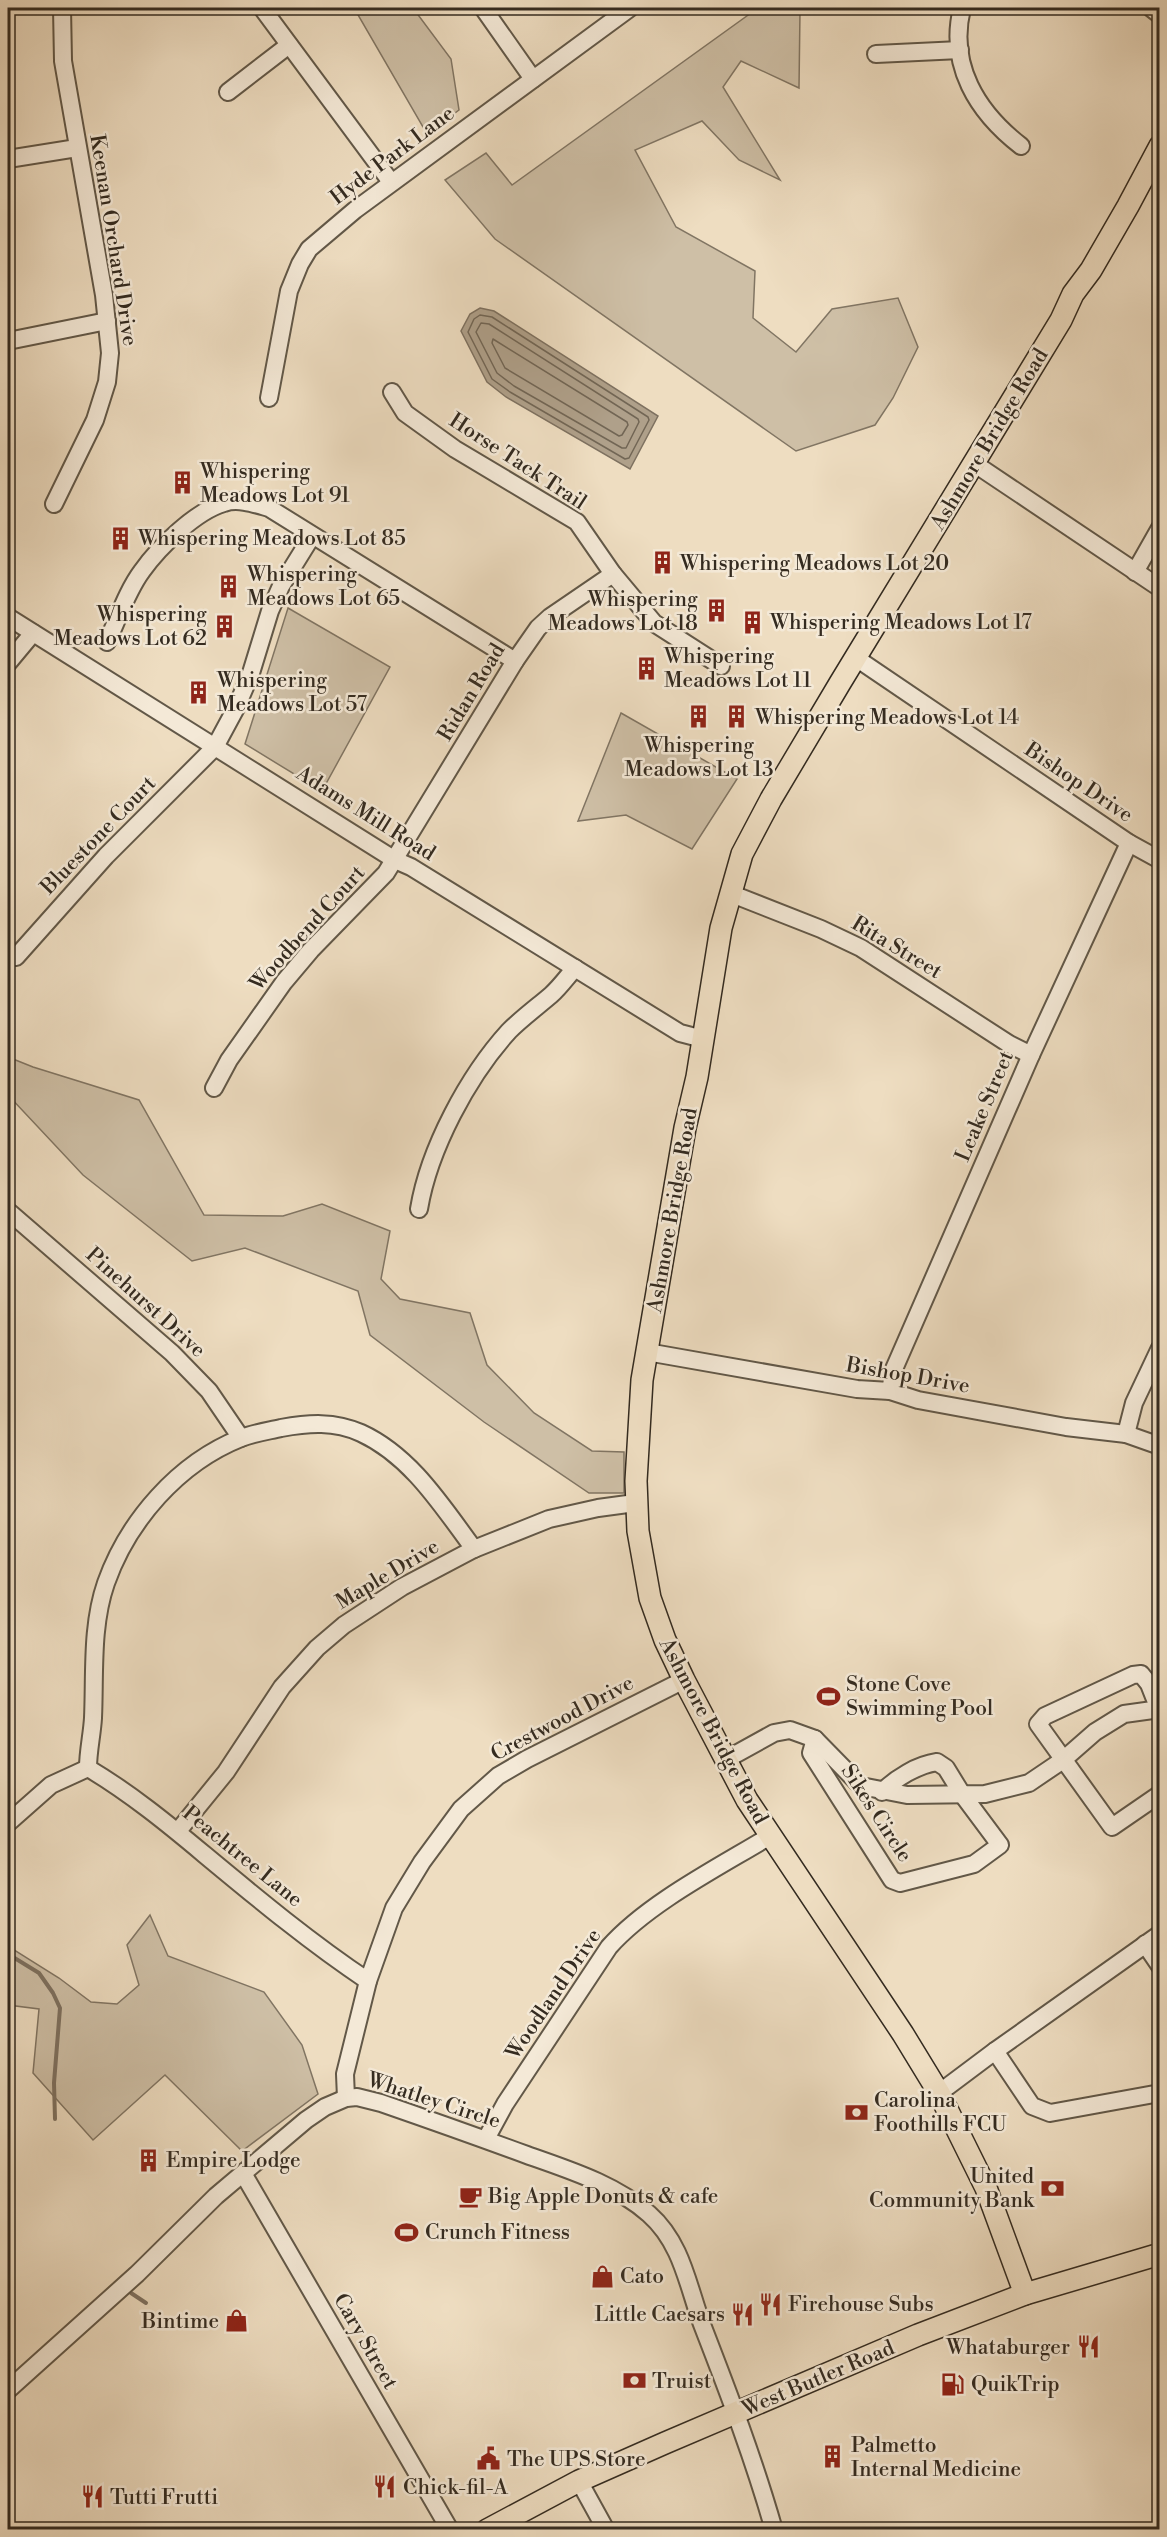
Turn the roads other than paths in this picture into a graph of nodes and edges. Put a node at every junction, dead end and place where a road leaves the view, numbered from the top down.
1 (62, 8) edge
2 (262, 8) edge
3 (483, 8) edge
4 (630, 8) edge
5 (962, 8) edge
6 (1151, 8) edge
7 (1160, 15) edge
8 (289, 45) junction
9 (960, 50) junction
10 (876, 54) dead end
11 (533, 79) junction
12 (228, 92) dead end
13 (1021, 146) dead end
14 (1160, 146) edge
15 (77, 148) junction
16 (8, 159) edge
17 (1152, 177) edge
18 (392, 182) junction
19 (107, 321) junction
20 (8, 341) edge
21 (392, 392) dead end
22 (269, 398) dead end
23 (975, 464) junction
24 (54, 504) dead end
25 (1160, 528) edge
26 (312, 536) junction
27 (1135, 572) junction
28 (613, 574) junction
29 (1160, 588) edge
30 (8, 617) edge
31 (33, 633) junction
32 (107, 642) dead end
33 (856, 658) junction
34 (515, 661) junction
35 (8, 663) edge
36 (722, 666) dead end
37 (215, 747) junction
38 (1129, 843) junction
39 (395, 860) junction
40 (1160, 861) edge
41 (732, 894) junction
42 (16, 957) dead end
43 (575, 968) junction
44 (704, 1039) junction
45 (1031, 1055) junction
46 (214, 1088) dead end
47 (419, 1209) dead end
48 (8, 1211) edge
49 (1160, 1348) edge
50 (647, 1352) junction
51 (890, 1391) junction
52 (1126, 1434) junction
53 (241, 1438) junction
54 (1160, 1446) edge
55 (636, 1503) junction
56 (474, 1549) junction
57 (684, 1680) junction
58 (1159, 1710) edge
59 (815, 1738) junction
60 (727, 1760) junction
61 (1063, 1760) junction
62 (88, 1768) junction
63 (882, 1792) junction
64 (962, 1794) junction
65 (1160, 1794) edge
66 (8, 1823) edge
67 (178, 1831) junction
68 (770, 1836) junction
69 (1160, 1934) edge
70 (1145, 1944) junction
71 (1160, 1966) edge
72 (368, 1981) junction
73 (995, 2051) junction
74 (939, 2093) junction
75 (1160, 2093) edge
76 (345, 2098) junction
77 (486, 2139) junction
78 (244, 2175) junction
79 (1160, 2254) edge
80 (1025, 2294) junction
81 (8, 2390) edge
82 (736, 2413) junction
83 (579, 2481) junction
84 (450, 2529) edge
85 (487, 2529) edge
86 (606, 2529) edge
87 (774, 2529) edge

1 - 15 street, Keenan Orchard Drive
2 - 8 street
3 - 11 street
4 - 11 street, Hyde Park Lane
5 - 9 street
6 - 7 street
8 - 12 street
8 - 18 street
9 - 10 street
9 - 13 street
11 - 18 street, Hyde Park Lane
14 - 17 main road, Ashmore Bridge Road
15 - 16 street
15 - 19 street, Keenan Orchard Drive
17 - 23 main road, Ashmore Bridge Road
18 - 22 street, Hyde Park Lane
19 - 20 street
19 - 24 street, Keenan Orchard Drive
21 - 28 street, Horse Tack Trail
23 - 27 street
23 - 33 main road, Ashmore Bridge Road
25 - 27 street
26 - 32 street
26 - 34 street
26 - 37 street, Bluestone Court
27 - 29 street
28 - 34 street, Ridan Road
28 - 36 street, Horse Tack Trail
30 - 31 street, Adams Mill Road
31 - 35 street
31 - 37 street, Adams Mill Road
33 - 38 street, Bishop Drive
33 - 41 main road, Ashmore Bridge Road
34 - 39 street, Ridan Road
37 - 39 street, Adams Mill Road
37 - 42 street, Bluestone Court
38 - 40 street, Bishop Drive
38 - 45 street, Leake Street
39 - 43 street, Adams Mill Road
39 - 46 street, Woodbend Court
41 - 44 main road, Ashmore Bridge Road
41 - 45 street, Rita Street
43 - 44 street, Adams Mill Road
43 - 47 street
44 - 50 main road, Ashmore Bridge Road
45 - 51 street, Leake Street
48 - 53 street, Pinehurst Drive
49 - 52 street
50 - 51 street, Bishop Drive
50 - 55 main road, Ashmore Bridge Road
51 - 52 street, Bishop Drive
52 - 54 street, Bishop Drive
53 - 56 street
53 - 62 street
55 - 56 street, Maple Drive
55 - 57 main road, Ashmore Bridge Road
56 - 67 street, Maple Drive
57 - 60 main road, Ashmore Bridge Road
57 - 72 street, Crestwood Drive
58 - 61 street
58 - 61 street
59 - 60 street
59 - 63 street
59 - 64 street, Sikes Circle
60 - 68 main road, Ashmore Bridge Road
61 - 64 street
61 - 65 street
62 - 66 street
62 - 67 street, Peachtree Lane
63 - 64 street
63 - 64 street
67 - 72 street, Peachtree Lane
68 - 74 main road, Ashmore Bridge Road
68 - 77 street, Woodland Drive
69 - 70 street
70 - 71 street
70 - 73 street
72 - 76 street, Crestwood Drive
73 - 74 street
73 - 75 street
74 - 80 main road, Ashmore Bridge Road
76 - 77 street, Whatley Circle
76 - 78 street, Whatley Circle
77 - 82 street, Whatley Circle
78 - 81 street, Whatley Circle
78 - 84 street, Cary Street
79 - 80 main road, West Butler Road
80 - 82 main road, West Butler Road
82 - 83 main road, West Butler Road
82 - 87 street, Whatley Circle
83 - 85 main road, West Butler Road
83 - 86 street

